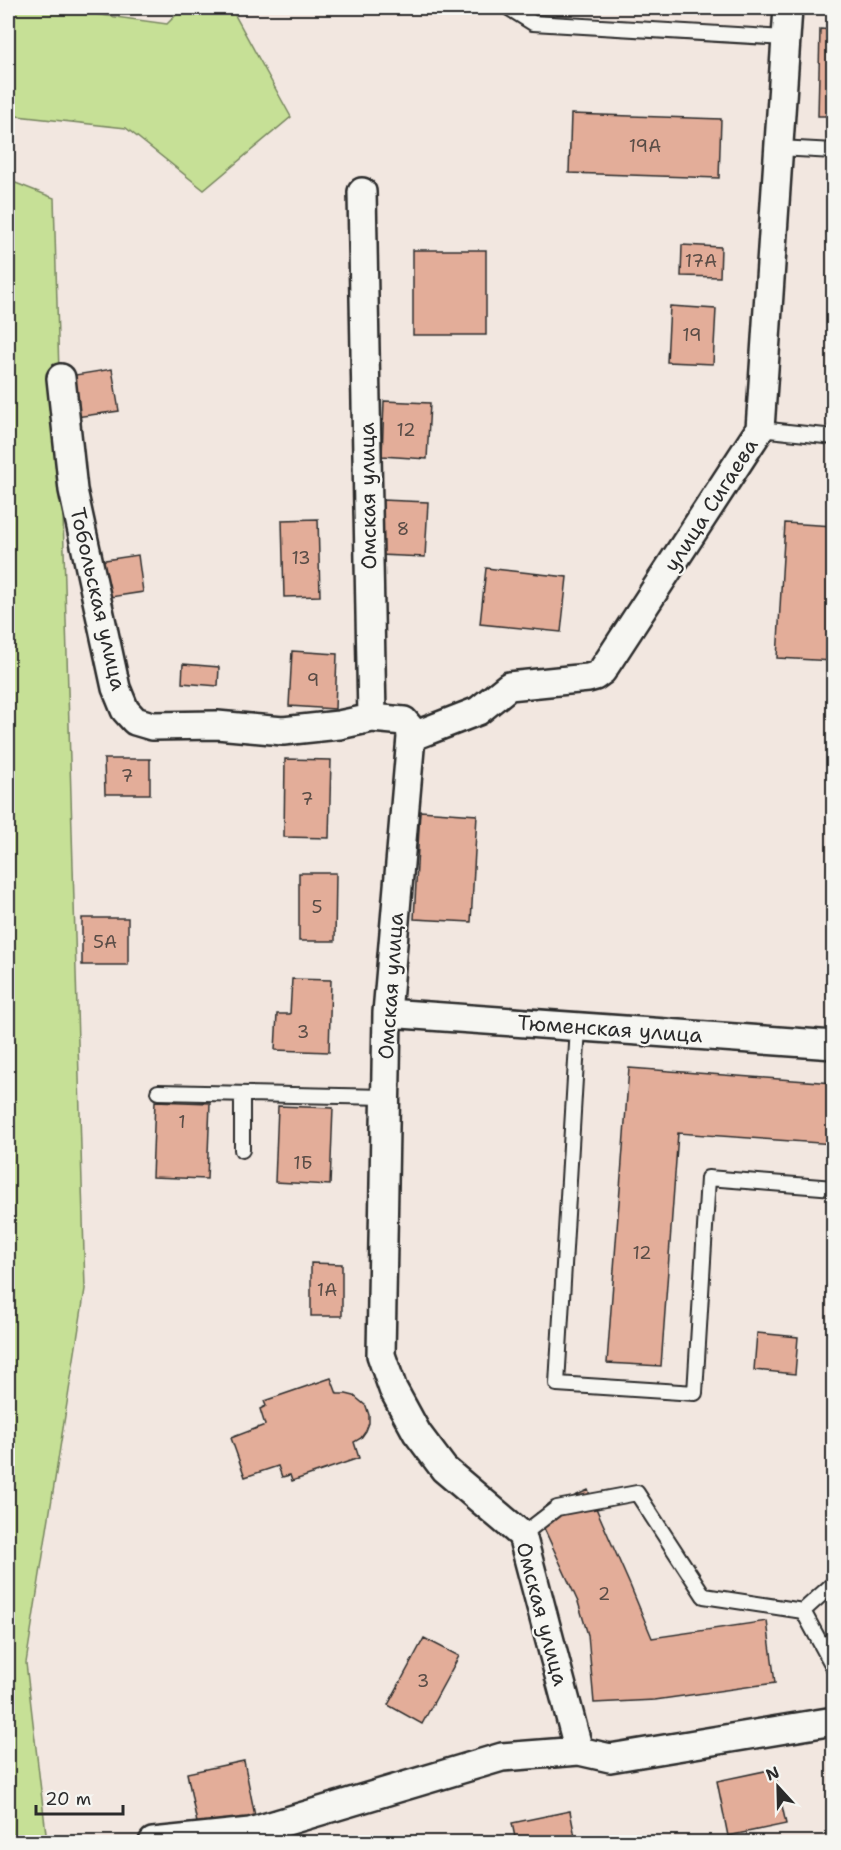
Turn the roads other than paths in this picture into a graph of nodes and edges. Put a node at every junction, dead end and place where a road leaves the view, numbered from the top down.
1 (509, 8) edge
2 (788, 8) edge
3 (786, 38) junction
4 (779, 148) junction
5 (834, 151) edge
6 (362, 192) dead end
7 (61, 378) dead end
8 (760, 429) junction
9 (834, 437) edge
10 (372, 718) junction
11 (411, 737) junction
12 (387, 1013) junction
13 (578, 1027) junction
14 (834, 1045) edge
15 (158, 1092) dead end
16 (242, 1094) junction
17 (386, 1097) junction
18 (242, 1150) dead end
19 (834, 1188) edge
20 (522, 1535) junction
21 (834, 1583) edge
22 (803, 1611) junction
23 (834, 1668) edge
24 (834, 1721) edge
25 (579, 1751) junction
26 (153, 1842) edge

1 - 3 lane
2 - 3 street, улица Сигаева
3 - 4 street, улица Сигаева
4 - 5 lane
4 - 8 street, улица Сигаева
6 - 10 street, Омская улица
7 - 10 street, Тобольская улица
8 - 9 lane
8 - 11 street, улица Сигаева
10 - 11 street
11 - 12 street, Омская улица
12 - 13 street, Тюменская улица
12 - 17 street, Омская улица
13 - 14 street, Тюменская улица
13 - 19 lane
15 - 16 lane
16 - 17 lane
16 - 18 lane
17 - 20 street, Омская улица
20 - 22 lane
20 - 25 street, Омская улица
21 - 22 lane
22 - 23 lane
24 - 25 street
25 - 26 street

